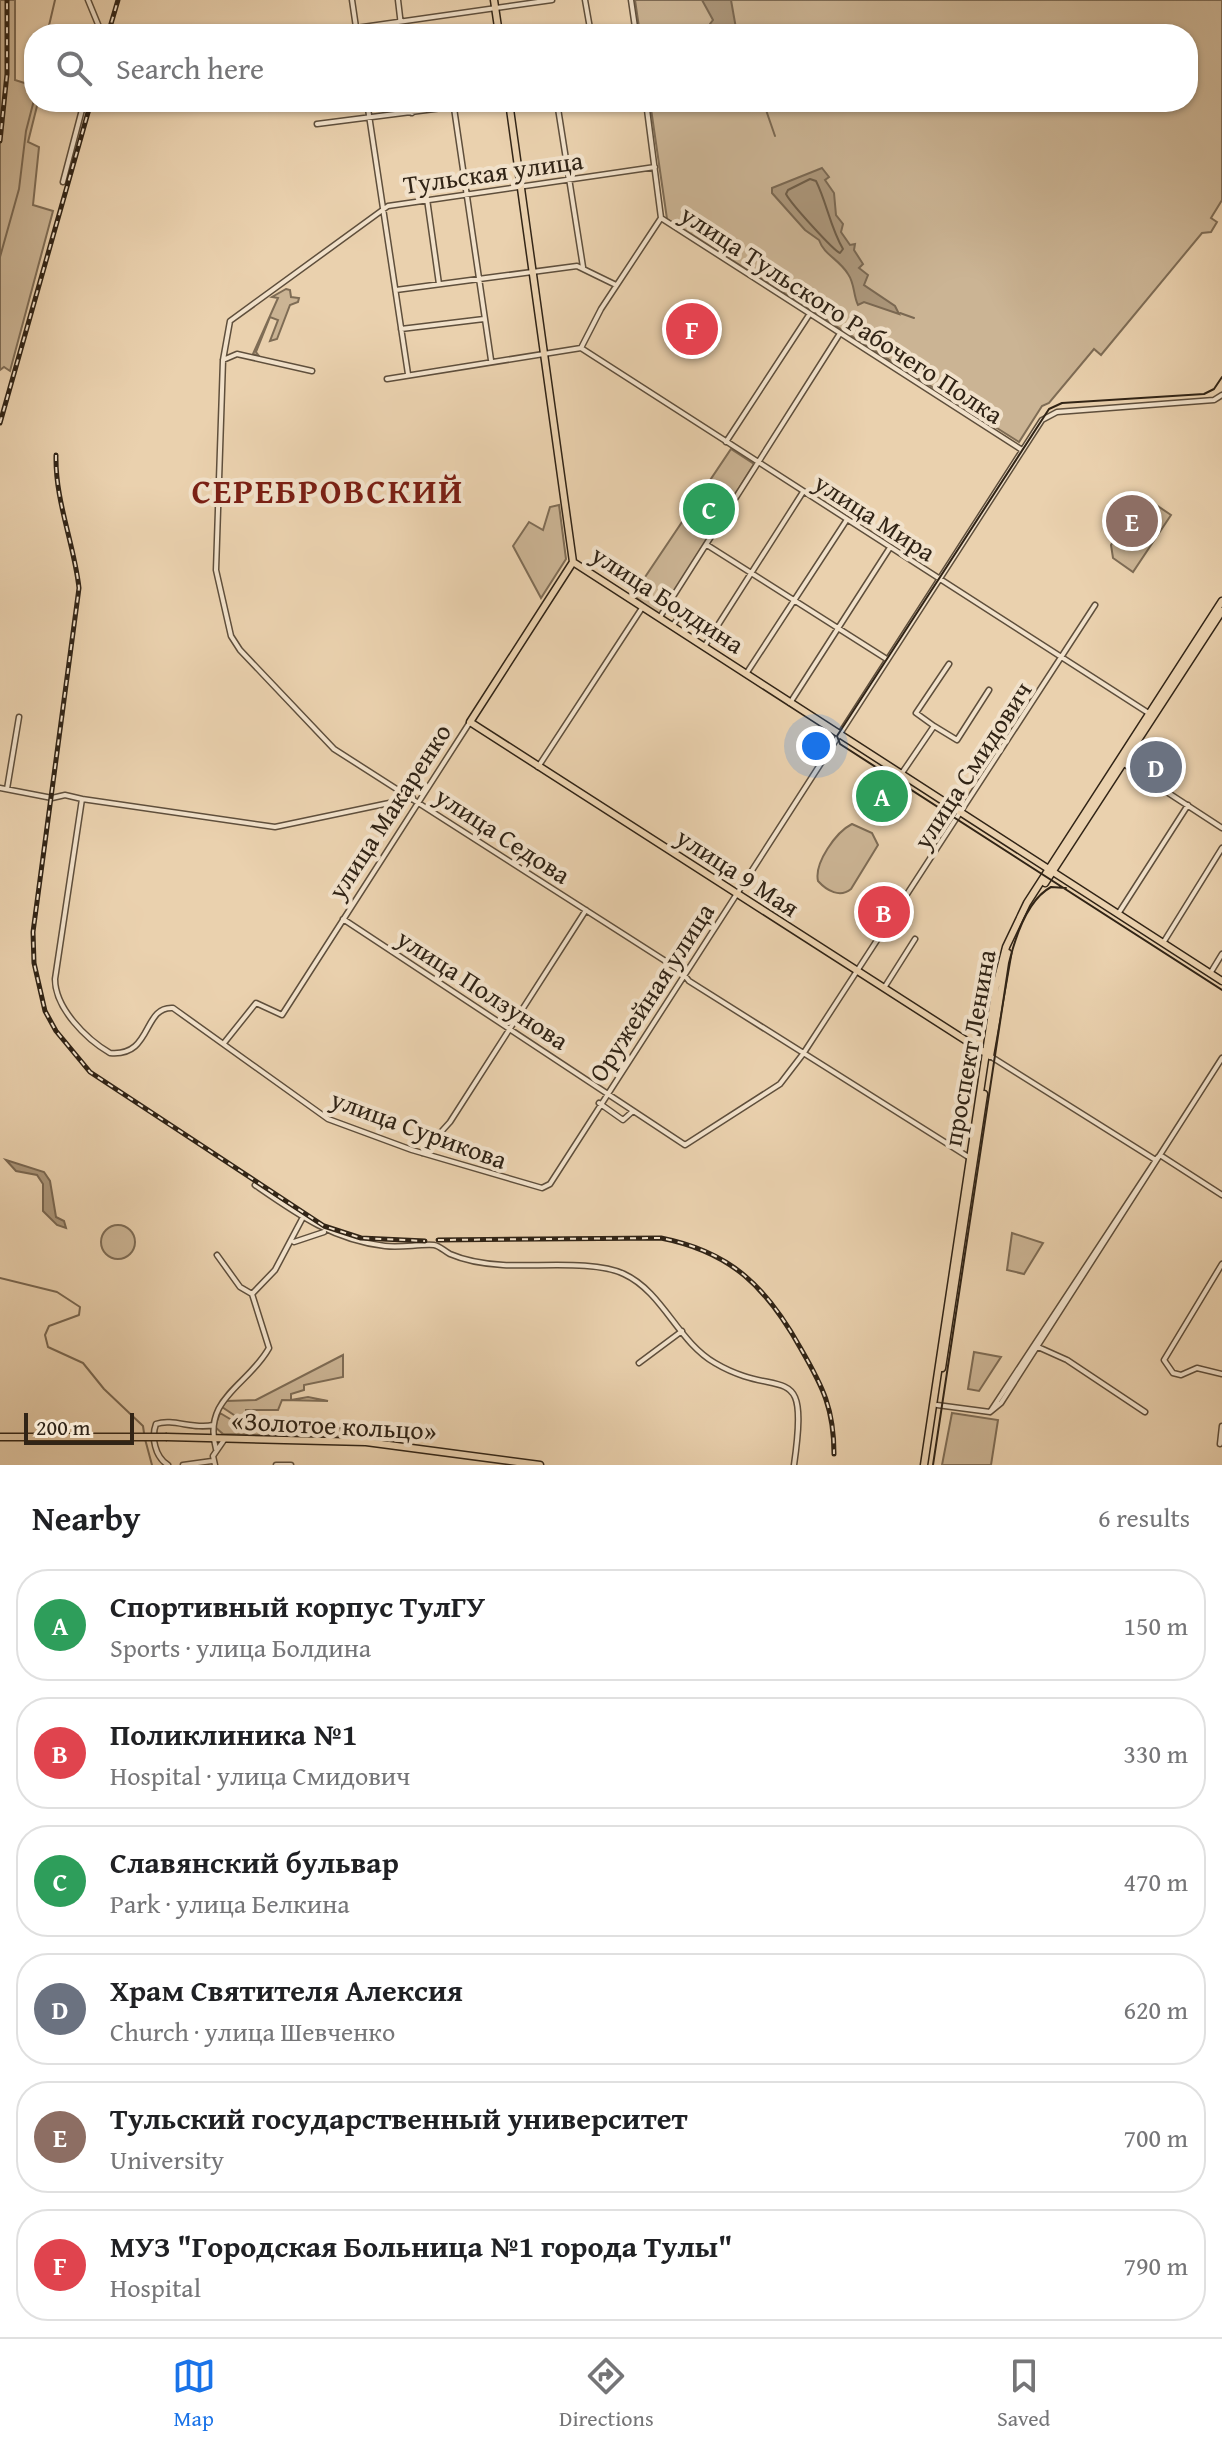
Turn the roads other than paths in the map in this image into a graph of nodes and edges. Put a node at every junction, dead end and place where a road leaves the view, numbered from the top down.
1 (88, 0) edge
2 (352, 0) edge
3 (398, 0) edge
4 (494, 0) edge
5 (552, 0) edge
6 (585, 0) edge
7 (631, 0) edge
8 (495, 9) junction
9 (401, 22) junction
10 (98, 24) edge
11 (356, 24) edge
12 (391, 24) edge
13 (497, 24) edge
14 (589, 24) edge
15 (635, 24) edge
16 (81, 112) edge
17 (369, 112) edge
18 (420, 112) edge
19 (455, 112) edge
20 (511, 112) edge
21 (559, 112) edge
22 (647, 112) edge
23 (412, 113) joint
24 (370, 119) junction
25 (317, 124) dead end
26 (655, 167) junction
27 (569, 179) junction
28 (63, 182) dead end
29 (522, 186) junction
30 (467, 192) junction
31 (427, 199) junction
32 (382, 208) junction
33 (661, 218) junction
34 (583, 267) junction
35 (534, 272) junction
36 (479, 278) junction
37 (439, 284) junction
38 (616, 285) junction
39 (396, 290) junction
40 (809, 315) junction
41 (484, 319) junction
42 (230, 321) joint
43 (401, 329) junction
44 (839, 335) junction
45 (581, 348) junction
46 (546, 352) junction
47 (223, 360) junction
48 (491, 360) junction
49 (312, 371) dead end
50 (408, 374) junction
51 (387, 379) dead end
52 (1222, 395) edge
53 (726, 442) junction
54 (1022, 450) junction
55 (757, 463) junction
56 (803, 492) junction
57 (846, 521) junction
58 (707, 544) junction
59 (889, 549) junction
60 (573, 562) junction
61 (750, 571) junction
62 (938, 579) junction
63 (795, 600) junction
64 (1222, 601) edge
65 (1095, 605) dead end
66 (642, 608) junction
67 (1222, 611) edge
68 (682, 613) dead end
69 (659, 619) junction
70 (671, 627) junction
71 (839, 628) junction
72 (704, 647) junction
73 (887, 659) junction
74 (1063, 659) junction
75 (949, 664) dead end
76 (746, 674) junction
77 (989, 690) dead end
78 (790, 703) junction
79 (1152, 716) junction
80 (19, 717) dead end
81 (470, 722) junction
82 (934, 726) junction
83 (838, 733) junction
84 (1124, 764) junction
85 (538, 767) junction
86 (900, 775) junction
87 (0, 788) edge
88 (7, 789) junction
89 (82, 799) junction
90 (415, 800) junction
91 (1188, 805) junction
92 (961, 814) junction
93 (1222, 828) edge
94 (1222, 848) edge
95 (1050, 872) junction
96 (736, 895) junction
97 (586, 910) junction
98 (1118, 914) junction
99 (343, 919) junction
100 (915, 939) dead end
101 (1163, 943) junction
102 (1222, 954) edge
103 (858, 972) junction
104 (1210, 973) junction
105 (683, 975) junction
106 (1222, 981) edge
107 (884, 988) junction
108 (512, 1028) junction
109 (224, 1043) junction
110 (803, 1054) junction
111 (988, 1055) junction
112 (1222, 1058) edge
113 (606, 1092) junction
114 (599, 1103) junction
115 (633, 1111) junction
116 (681, 1145) joint
117 (422, 1153) junction
118 (1160, 1155) junction
119 (970, 1158) junction
120 (1154, 1159) junction
121 (255, 1185) dead end
122 (542, 1188) joint
123 (1222, 1195) edge
124 (302, 1219) junction
125 (326, 1231) junction
126 (292, 1243) junction
127 (217, 1255) dead end
128 (1222, 1264) edge
129 (252, 1294) junction
130 (682, 1331) junction
131 (1036, 1345) junction
132 (639, 1363) dead end
133 (1222, 1374) edge
134 (935, 1405) junction
135 (1145, 1412) dead end
136 (213, 1425) junction
137 (1222, 1426) edge
138 (0, 1437) edge
139 (212, 1438) junction
140 (227, 1438) junction
141 (1220, 1444) dead end
142 (216, 1449) junction
143 (213, 1463) edge
144 (168, 1465) edge
145 (183, 1465) edge
146 (276, 1465) edge
147 (291, 1465) edge
148 (540, 1465) edge
149 (794, 1465) edge
150 (926, 1465) edge

1 - 10 street
2 - 11 street
3 - 9 street
4 - 8 main road
5 - 8 street
6 - 14 street
7 - 15 street
8 - 9 street
8 - 13 main road
9 - 12 street
16 - 28 street
17 - 24 street
18 - 23 street
19 - 30 street
20 - 29 main road, улица Болдина
21 - 27 street
22 - 26 street, улица Тульского Рабочего Полка
23 - 24 street
24 - 25 street
24 - 32 street
26 - 27 street, Тульская улица
26 - 33 street, улица Тульского Рабочего Полка
27 - 29 street, Тульская улица
27 - 34 street
29 - 30 street, Тульская улица
29 - 35 main road, улица Болдина
30 - 31 street, Тульская улица
30 - 36 street
31 - 32 street, Тульская улица
31 - 37 street
32 - 39 street
32 - 42 street, Тульская улица
33 - 38 street
33 - 40 street, улица Тульского Рабочего Полка
34 - 35 street
34 - 38 street
35 - 36 street
35 - 46 main road, улица Болдина
36 - 37 street
36 - 41 street
37 - 39 street
38 - 45 street
39 - 43 street
40 - 44 street, улица Тульского Рабочего Полка
40 - 53 street
41 - 43 street
41 - 48 street
42 - 47 street, улица Седова
43 - 50 street
44 - 54 street, улица Тульского Рабочего Полка
44 - 55 street
45 - 46 street
45 - 53 street, улица Мира
46 - 48 street
46 - 60 main road, улица Болдина
47 - 49 street
47 - 90 street, улица Седова
48 - 50 street
50 - 51 street
52 - 54 street, Оружейная улица
53 - 55 street, улица Мира
54 - 62 street, Оружейная улица
55 - 56 street, улица Мира
55 - 58 street
56 - 57 street, улица Мира
56 - 61 street
57 - 59 street, улица Мира
57 - 63 street
58 - 61 street
58 - 69 street
59 - 62 street, улица Мира
59 - 71 street
60 - 66 main road, улица Болдина
60 - 81 main road, улица Макаренко
61 - 63 street
61 - 72 street
62 - 73 street, Оружейная улица
62 - 74 street, улица Мира
63 - 71 street
63 - 76 street
64 - 79 main road, проспект Ленина
65 - 74 street, улица Смидович
66 - 69 main road, улица Болдина
66 - 85 street
67 - 79 main road, проспект Ленина
68 - 70 street
69 - 70 main road, улица Болдина
70 - 72 main road, улица Болдина
71 - 73 street
71 - 78 street
72 - 76 main road, улица Болдина
73 - 83 street, Оружейная улица
74 - 79 street, улица Мира
74 - 92 street, улица Смидович
75 - 82 street
76 - 78 main road, улица Болдина
77 - 82 street
78 - 83 main road, улица Болдина
79 - 84 main road, проспект Ленина
79 - 95 main road, проспект Ленина
80 - 88 street
81 - 85 main road, улица 9 Мая
81 - 90 street, улица Макаренко
82 - 86 street
83 - 86 main road, улица Болдина
83 - 96 street, Оружейная улица
84 - 91 street
84 - 95 main road, проспект Ленина
85 - 96 main road, улица 9 Мая
86 - 92 main road, улица Болдина
87 - 88 street, улица Макаренко
88 - 89 street, улица Макаренко
89 - 90 street, улица Макаренко
89 - 109 street, улица Сурикова
90 - 97 street, улица Седова
90 - 99 street, улица Макаренко
91 - 93 street
91 - 98 street
92 - 95 main road, улица Болдина
92 - 103 street, улица Смидович
94 - 101 street
95 - 98 main road, улица Болдина
95 - 111 main road, проспект Ленина
95 - 111 main road, проспект Ленина
96 - 103 main road, улица 9 Мая
96 - 105 street, Оружейная улица
97 - 105 street, улица Седова
97 - 108 street
98 - 101 main road, улица Болдина
99 - 108 street, улица Ползунова
99 - 109 street, улица Макаренко
100 - 107 street
101 - 104 main road, улица Болдина
102 - 104 street
103 - 107 main road, улица 9 Мая
103 - 110 street, улица Смидович
104 - 106 main road, улица Болдина
105 - 110 street, улица Седова
105 - 113 street, Оружейная улица
107 - 111 main road, улица 9 Мая
108 - 113 street, улица Ползунова
108 - 117 street
109 - 117 street, улица Сурикова
110 - 116 street, улица Смидович
110 - 119 street, улица Седова
111 - 119 main road, проспект Ленина
111 - 120 street
111 - 134 main road, проспект Ленина
112 - 118 street
113 - 114 street, Оружейная улица
113 - 115 street, улица Ползунова
114 - 115 street
114 - 122 street, Оружейная улица
115 - 116 street, улица Ползунова
117 - 122 street, улица Сурикова
118 - 120 street
118 - 123 street
118 - 131 street
119 - 134 main road, проспект Ленина
120 - 131 street
121 - 124 street
124 - 125 street
124 - 126 street
125 - 126 street
125 - 130 street
126 - 129 street
127 - 129 street
128 - 133 street
129 - 136 street
130 - 132 street
130 - 149 street
131 - 134 street
131 - 135 street
134 - 150 main road, проспект Ленина
136 - 139 street
136 - 144 street
137 - 141 street
138 - 139 main road, «Золотое кольцо», bridge
139 - 140 main road, «Золотое кольцо»
139 - 142 street
140 - 142 street
140 - 148 main road, «Золотое кольцо»
142 - 143 street
143 - 145 street
146 - 147 street

